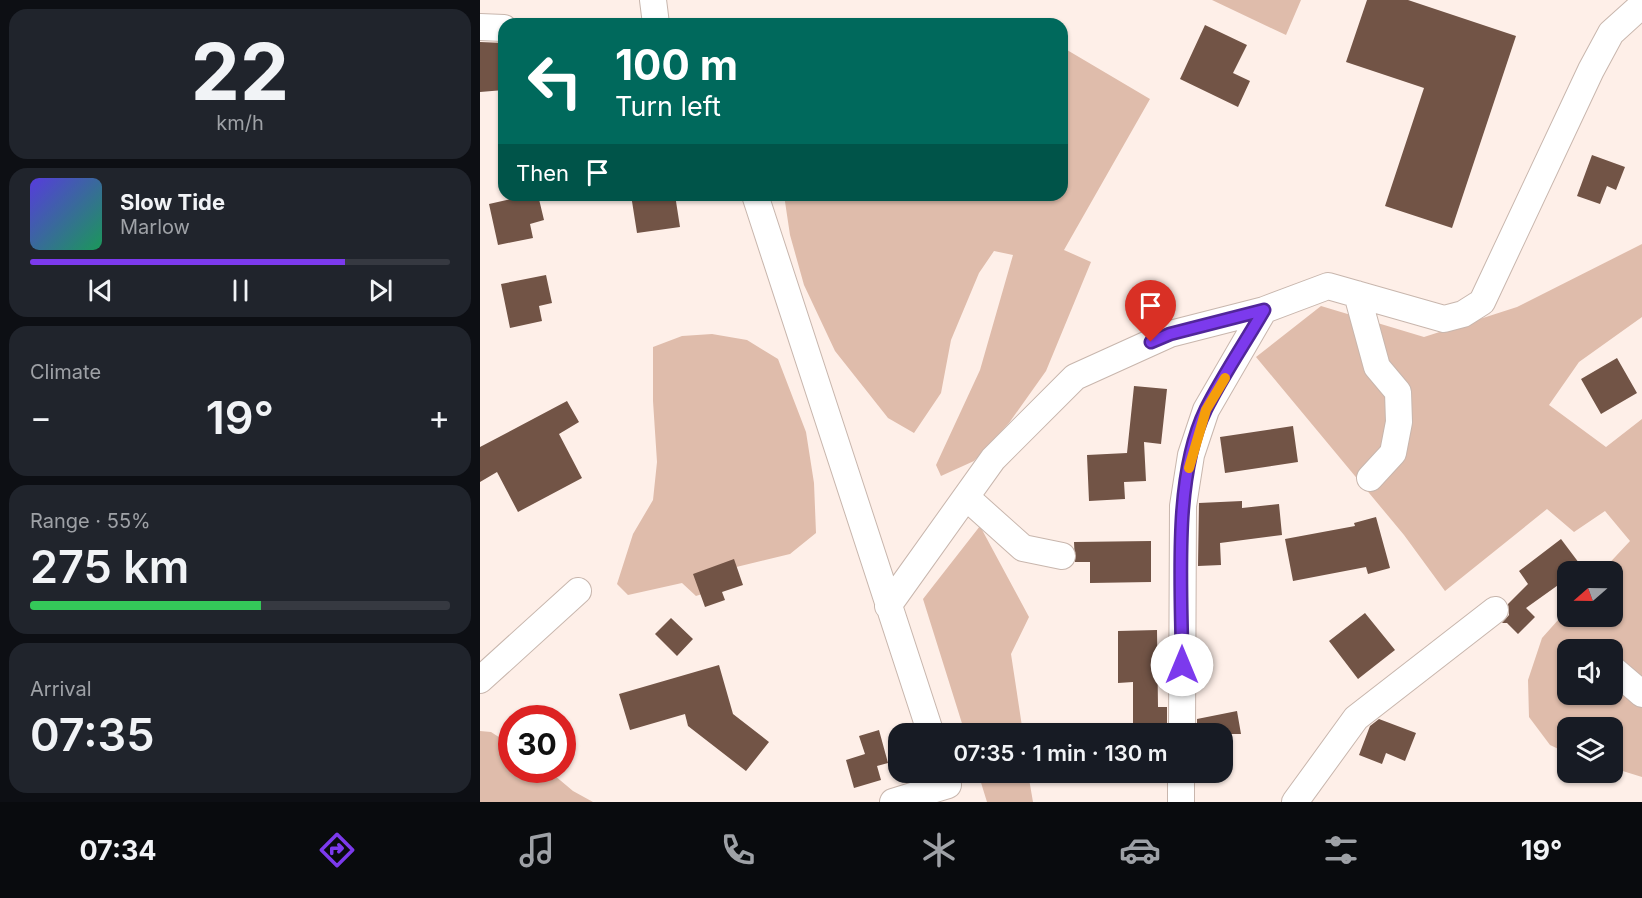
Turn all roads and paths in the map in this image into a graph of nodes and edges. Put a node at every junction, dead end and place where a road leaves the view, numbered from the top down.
1 (653, 0) edge
2 (1634, 4) edge
3 (655, 18) edge
4 (480, 27) edge
5 (498, 28) edge
6 (757, 201) edge
7 (1357, 294) junction
8 (1264, 310) junction
9 (1370, 478) dead end
10 (966, 497) junction
11 (1062, 556) dead end
12 (578, 591) dead end
13 (888, 606) junction
14 (1495, 610) dead end
15 (1623, 678) edge
16 (480, 680) edge
17 (1642, 694) edge
18 (927, 723) edge
19 (1182, 723) edge
20 (1181, 783) edge
21 (948, 787) edge
22 (893, 802) edge
23 (1181, 802) edge
24 (1295, 802) edge

1 - 3 street
2 - 7 street
4 - 5 street
6 - 13 street
7 - 8 street
7 - 9 street
8 - 10 street
8 - 19 street
10 - 11 street
10 - 13 street
12 - 16 street
13 - 18 street
14 - 24 street
15 - 17 street
20 - 23 street
21 - 22 street

